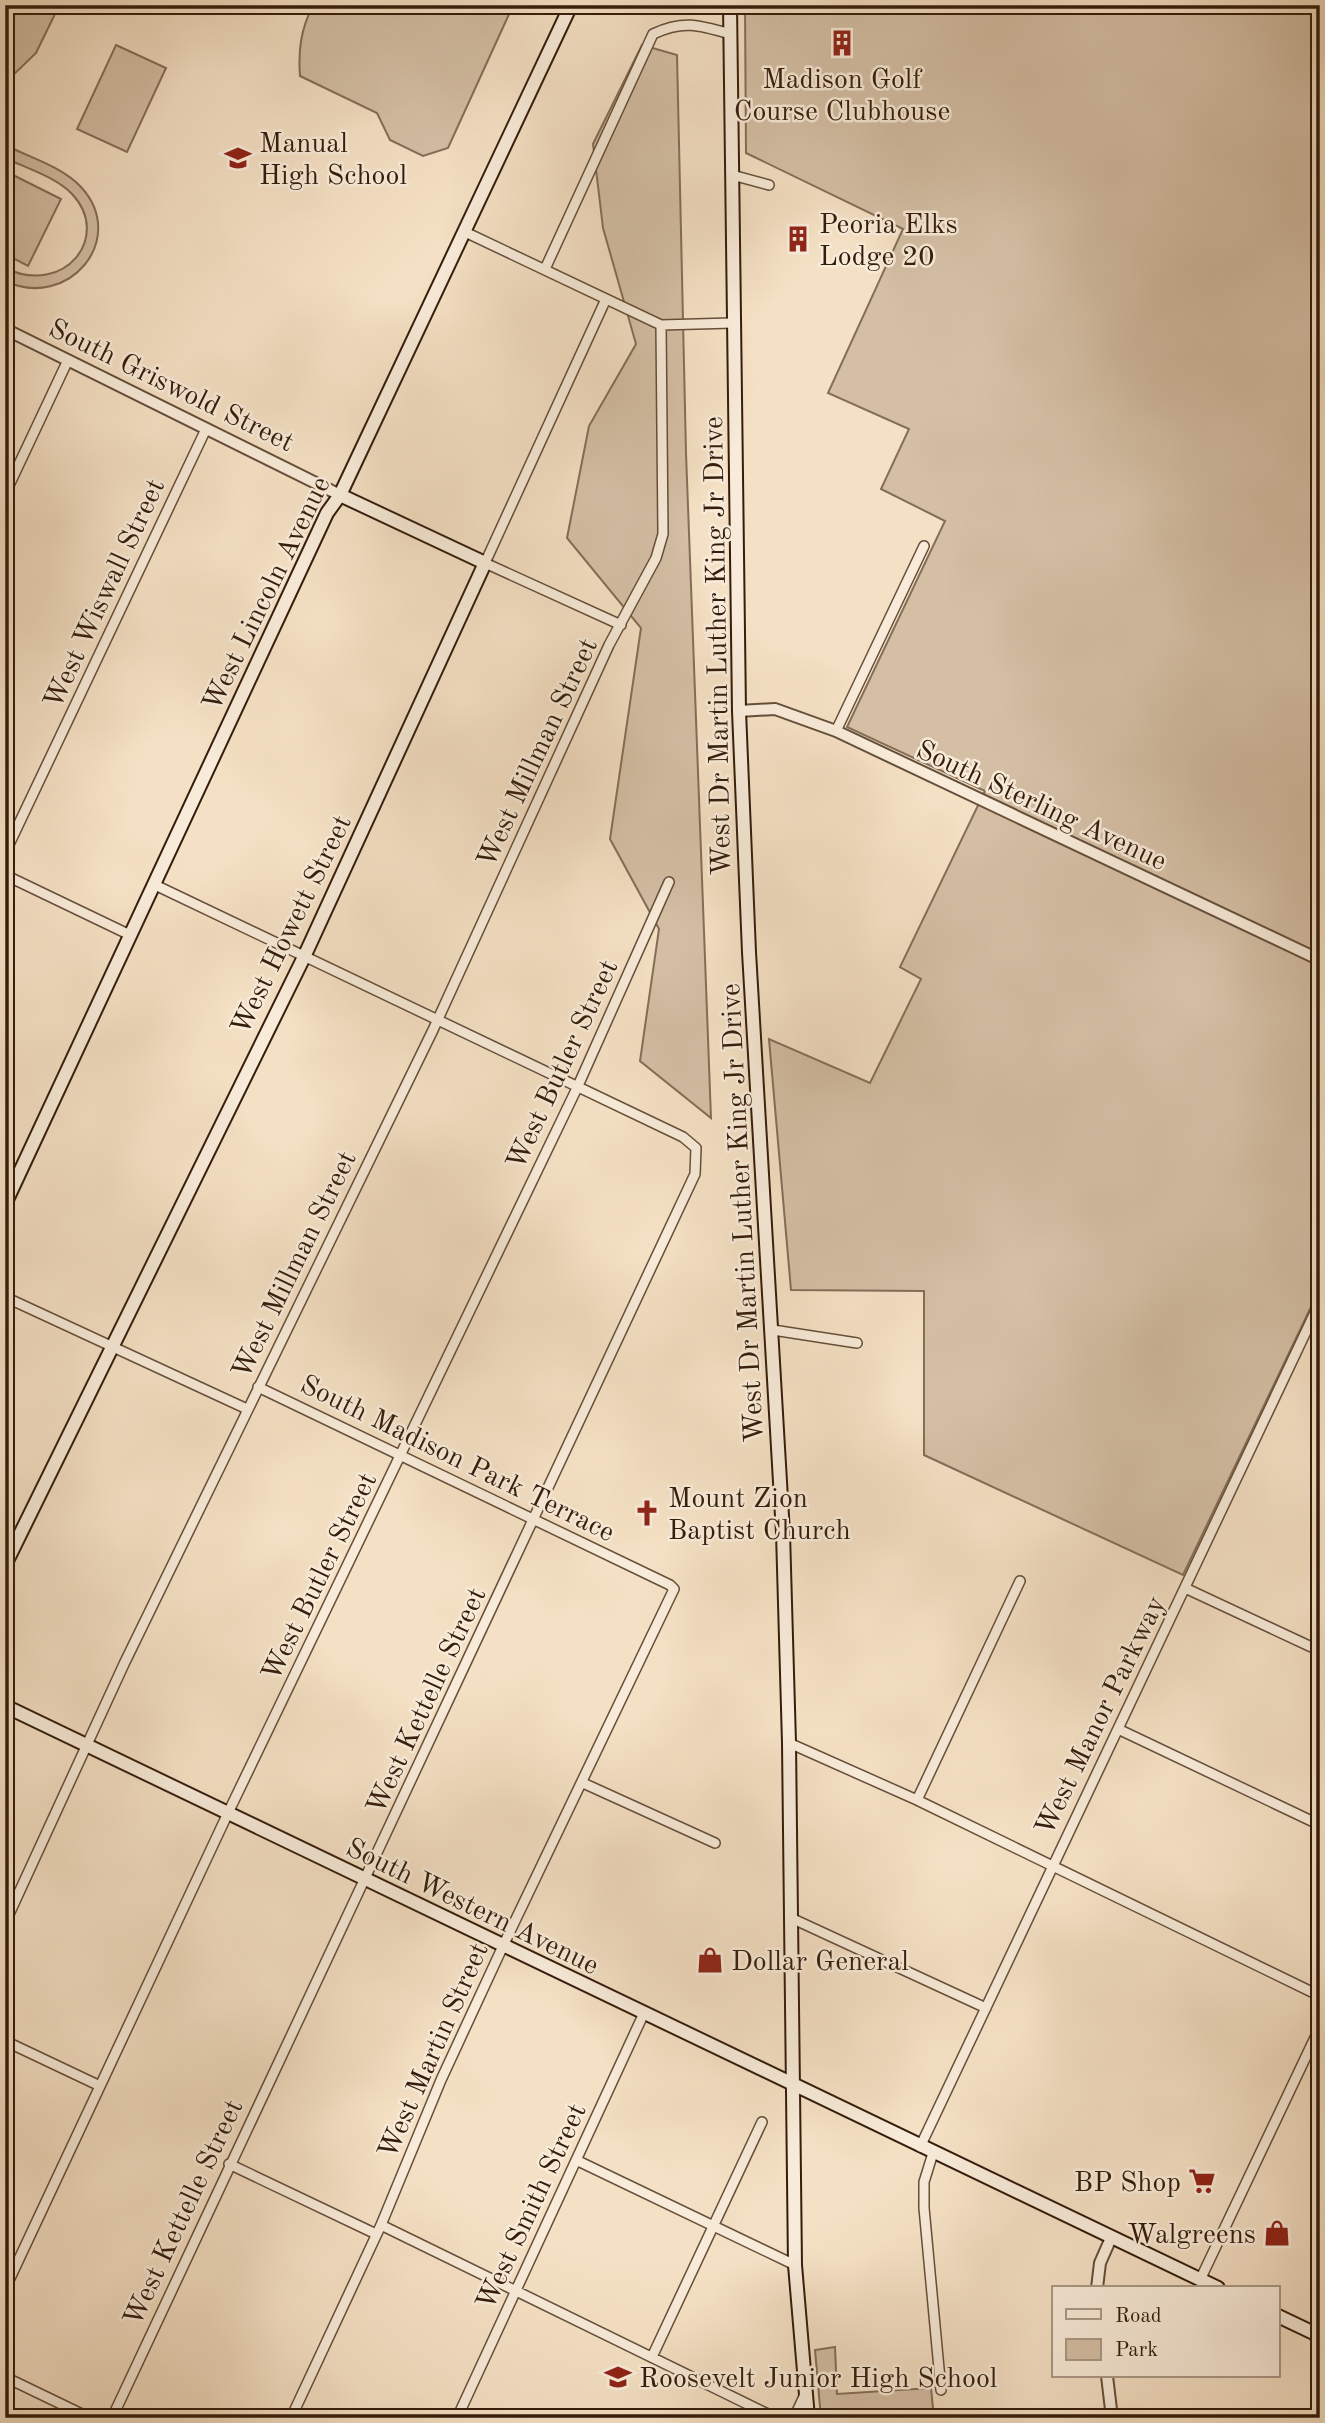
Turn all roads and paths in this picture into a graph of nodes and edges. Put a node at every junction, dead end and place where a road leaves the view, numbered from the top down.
1 (571, 5) edge
2 (730, 5) edge
3 (730, 34) junction
4 (732, 175) junction
5 (769, 185) dead end
6 (466, 232) junction
7 (545, 269) junction
8 (606, 299) junction
9 (732, 323) junction
10 (661, 326) junction
11 (5, 329) edge
12 (68, 360) junction
13 (206, 429) junction
14 (5, 494) edge
15 (340, 495) junction
16 (924, 546) dead end
17 (485, 563) junction
18 (621, 625) junction
19 (739, 710) junction
20 (836, 732) junction
21 (5, 853) edge
22 (5, 875) edge
23 (669, 882) dead end
24 (153, 884) junction
25 (130, 935) junction
26 (304, 957) junction
27 (1320, 960) edge
28 (438, 1020) junction
29 (577, 1088) junction
30 (5, 1204) edge
31 (5, 1297) edge
32 (1319, 1306) edge
33 (773, 1330) junction
34 (857, 1343) dead end
35 (113, 1347) junction
36 (258, 1387) junction
37 (247, 1409) junction
38 (403, 1455) junction
39 (535, 1520) junction
40 (5, 1565) edge
41 (1020, 1580) dead end
42 (1185, 1588) junction
43 (674, 1589) joint
44 (1320, 1651) edge
45 (5, 1706) edge
46 (1118, 1729) junction
47 (789, 1743) junction
48 (86, 1745) junction
49 (583, 1783) junction
50 (917, 1800) junction
51 (228, 1813) junction
52 (1320, 1825) edge
53 (715, 1843) dead end
54 (1053, 1865) junction
55 (365, 1881) junction
56 (792, 1918) junction
57 (5, 1923) edge
58 (503, 1946) junction
59 (1320, 1996) edge
60 (986, 2008) junction
61 (644, 2013) junction
62 (1320, 2027) edge
63 (5, 2041) edge
64 (793, 2086) junction
65 (100, 2087) junction
66 (762, 2122) dead end
67 (920, 2147) junction
68 (933, 2153) junction
69 (576, 2160) junction
70 (229, 2164) junction
71 (715, 2227) junction
72 (378, 2229) junction
73 (1111, 2238) junction
74 (795, 2265) junction
75 (1200, 2280) junction
76 (1097, 2286) edge
77 (1214, 2286) edge
78 (5, 2289) edge
79 (516, 2291) junction
80 (1280, 2317) edge
81 (1320, 2336) edge
82 (652, 2357) junction
83 (5, 2377) edge
84 (1107, 2378) edge
85 (941, 2390) dead end
86 (805, 2393) junction
87 (90, 2418) edge
88 (112, 2418) edge
89 (291, 2418) edge
90 (457, 2418) edge
91 (776, 2418) edge
92 (794, 2418) edge
93 (808, 2418) edge
94 (1112, 2418) edge

1 - 6 main road, West Lincoln Avenue
2 - 3 main road, West Dr Martin Luther King Jr Drive
3 - 4 main road, West Dr Martin Luther King Jr Drive
3 - 7 street
4 - 5 street
4 - 9 main road, West Dr Martin Luther King Jr Drive
6 - 7 street
6 - 15 main road, West Lincoln Avenue
7 - 8 street
8 - 10 street
8 - 17 street, West Howett Street
9 - 10 street
9 - 19 main road, West Dr Martin Luther King Jr Drive
10 - 18 street, West Millman Street
11 - 12 street, South Griswold Street
12 - 13 street, South Griswold Street
12 - 14 street
13 - 15 street, South Griswold Street
13 - 21 street, West Wiswall Street
15 - 17 main road, South Griswold Street
15 - 24 main road, West Lincoln Avenue
16 - 20 street
17 - 18 street, South Griswold Street
17 - 26 main road, West Howett Street
18 - 28 street, West Millman Street
19 - 20 street, South Sterling Avenue
19 - 33 main road, West Dr Martin Luther King Jr Drive
20 - 27 street, South Sterling Avenue
22 - 25 street
23 - 29 street, West Butler Street
24 - 25 main road, West Lincoln Avenue
24 - 26 street
25 - 30 main road, West Lincoln Avenue
26 - 28 street
26 - 35 main road, West Howett Street
28 - 29 street
28 - 36 street, West Millman Street
29 - 38 street, West Butler Street
29 - 39 street, West Kettelle Street
31 - 35 street
32 - 42 street, West Manor Parkway
33 - 34 street
33 - 47 main road, West Dr Martin Luther King Jr Drive
35 - 37 street
35 - 40 main road, West Howett Street
36 - 37 street, West Millman Street
36 - 38 street, South Madison Park Terrace
37 - 48 street, West Millman Street
38 - 39 street, South Madison Park Terrace
38 - 51 street, West Butler Street
39 - 43 street, South Madison Park Terrace
39 - 55 street, West Kettelle Street
41 - 50 street
42 - 44 street
42 - 46 street, West Manor Parkway
43 - 49 street, West Martin Street
45 - 48 main road, South Western Avenue
46 - 52 street
46 - 54 street, West Manor Parkway
47 - 50 street
47 - 56 main road, West Dr Martin Luther King Jr Drive
48 - 51 main road, South Western Avenue
48 - 57 street, West Millman Street
49 - 53 street
49 - 58 street, West Martin Street
50 - 54 street
51 - 55 main road, South Western Avenue
51 - 65 street, West Butler Street
54 - 59 street
54 - 60 street, West Manor Parkway
55 - 58 main road, South Western Avenue
55 - 70 street, West Kettelle Street
56 - 60 street
56 - 64 main road, West Dr Martin Luther King Jr Drive
58 - 61 main road, South Western Avenue
58 - 72 street, West Martin Street
60 - 67 street, West Manor Parkway
61 - 64 main road, South Western Avenue
61 - 69 street, West Smith Street
62 - 75 street
63 - 65 street
64 - 67 main road, South Western Avenue
64 - 74 main road, West Dr Martin Luther King Jr Drive
65 - 78 street, West Butler Street
66 - 71 street
67 - 68 main road, South Western Avenue
68 - 73 main road, South Western Avenue
68 - 85 street
69 - 71 street
69 - 79 street, West Smith Street
70 - 72 street
70 - 88 street, West Kettelle Street
71 - 74 street
71 - 82 street
72 - 79 street
72 - 89 street, West Martin Street
73 - 75 main road, South Western Avenue
73 - 76 street
74 - 86 main road, West Dr Martin Luther King Jr Drive
75 - 77 main road, South Western Avenue
79 - 82 street
79 - 90 street, West Smith Street
80 - 81 main road
82 - 91 street
83 - 87 street
84 - 94 street
86 - 92 street
86 - 93 main road, West Dr Martin Luther King Jr Drive

